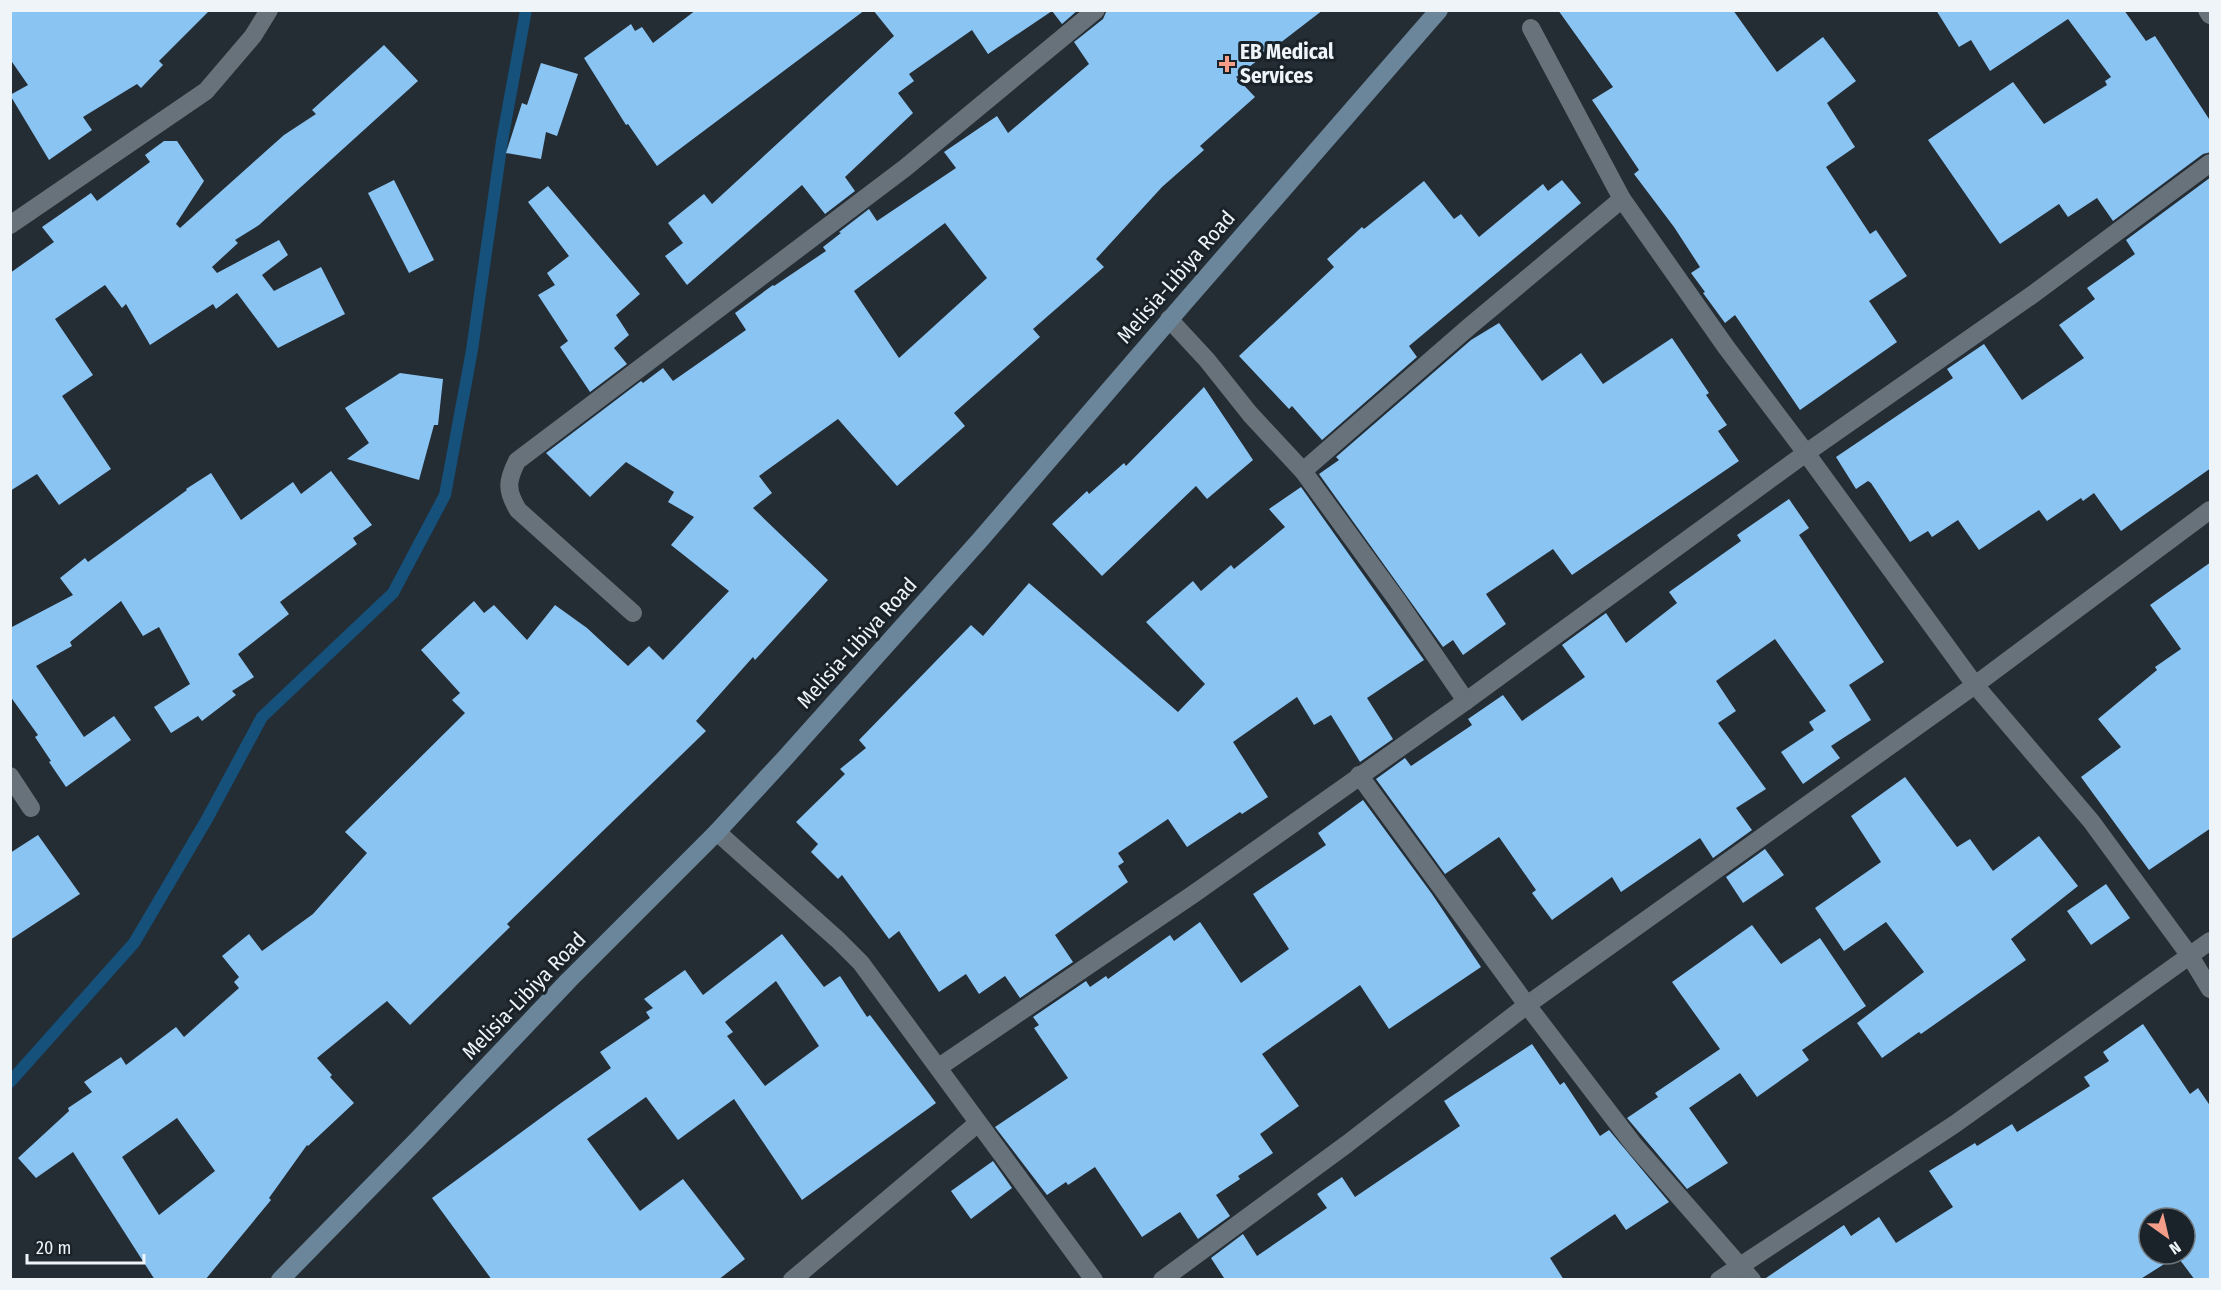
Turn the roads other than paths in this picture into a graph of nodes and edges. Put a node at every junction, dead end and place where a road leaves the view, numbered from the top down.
1 (269, 10) edge
2 (1096, 10) edge
3 (1439, 10) edge
4 (2207, 10) edge
5 (2211, 15) edge
6 (1531, 28) dead end
7 (2211, 163) edge
8 (1622, 199) junction
9 (10, 225) edge
10 (1169, 319) junction
11 (1806, 453) junction
12 (1303, 471) junction
13 (2211, 510) edge
14 (633, 613) dead end
15 (1975, 685) junction
16 (1466, 701) junction
17 (1359, 775) junction
18 (10, 776) edge
19 (31, 808) dead end
20 (717, 832) junction
21 (2211, 940) edge
22 (2190, 956) junction
23 (2211, 989) edge
24 (1527, 1005) junction
25 (939, 1067) junction
26 (978, 1123) junction
27 (1740, 1264) junction
28 (280, 1280) edge
29 (792, 1280) edge
30 (1094, 1280) edge
31 (1162, 1280) edge
32 (1719, 1280) edge
33 (1752, 1280) edge

1 - 9 street
2 - 14 street
3 - 10 main road, Melisia-Libiya Road
4 - 5 street
6 - 8 street
7 - 11 street
8 - 11 street
8 - 12 street
10 - 12 street
10 - 20 main road, Melisia-Libiya Road
11 - 15 street
11 - 16 street
12 - 16 street
13 - 15 street
15 - 22 street
15 - 24 street
16 - 17 street
17 - 24 street
17 - 25 street
18 - 19 street
20 - 25 street
20 - 28 main road, Melisia-Libiya Road
21 - 22 street
22 - 23 street
22 - 27 street
24 - 27 street
24 - 31 street
25 - 26 street
26 - 29 street
26 - 30 street
27 - 32 street
27 - 33 street

